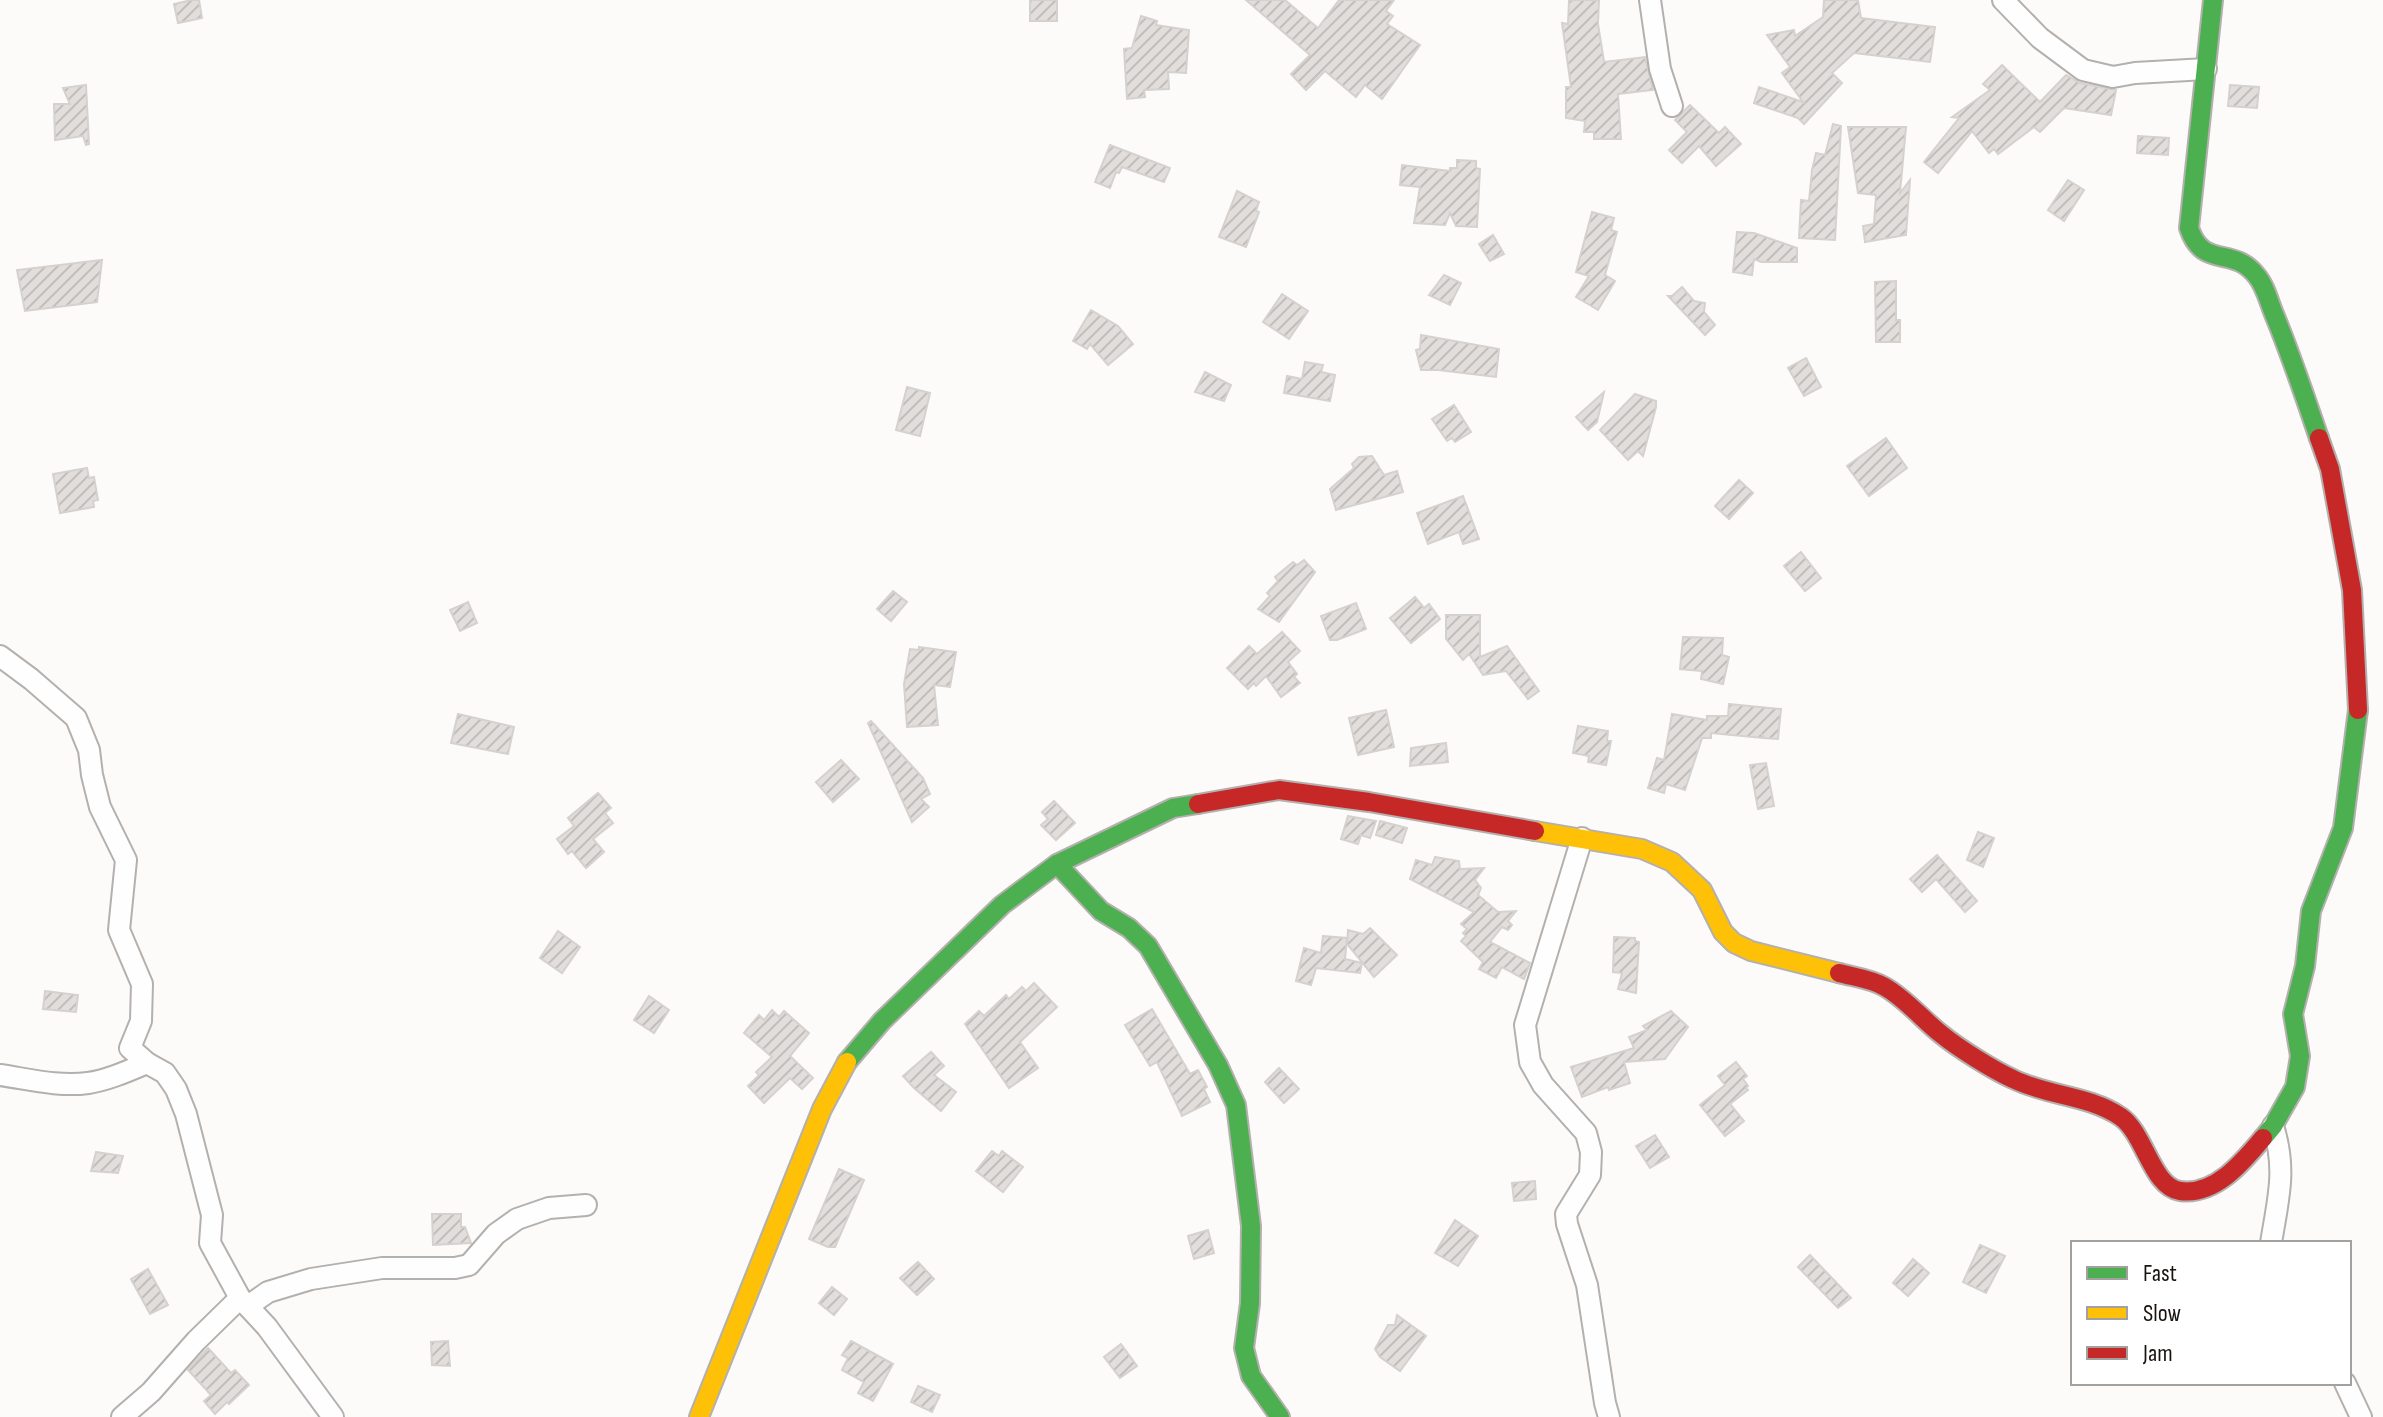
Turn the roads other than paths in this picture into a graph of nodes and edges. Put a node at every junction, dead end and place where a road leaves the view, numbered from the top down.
1 (1650, 0) edge
2 (2003, 0) edge
3 (2213, 0) edge
4 (2206, 69) junction
5 (1672, 106) dead end
6 (0, 656) edge
7 (1582, 838) junction
8 (1057, 864) junction
9 (147, 1063) junction
10 (0, 1075) edge
11 (2273, 1126) junction
12 (586, 1205) dead end
13 (2271, 1241) edge
14 (244, 1302) junction
15 (2346, 1385) edge
16 (122, 1417) edge
17 (333, 1417) edge
18 (699, 1417) edge
19 (1280, 1417) edge
20 (1609, 1417) edge
21 (2361, 1417) edge

1 - 5 street
2 - 4 street
3 - 4 street
4 - 11 street
6 - 9 street
7 - 8 street
7 - 11 street
7 - 20 street
8 - 18 street
8 - 19 street
9 - 10 street
9 - 14 street
11 - 13 street
12 - 14 street
14 - 16 street
14 - 17 street
15 - 21 street

